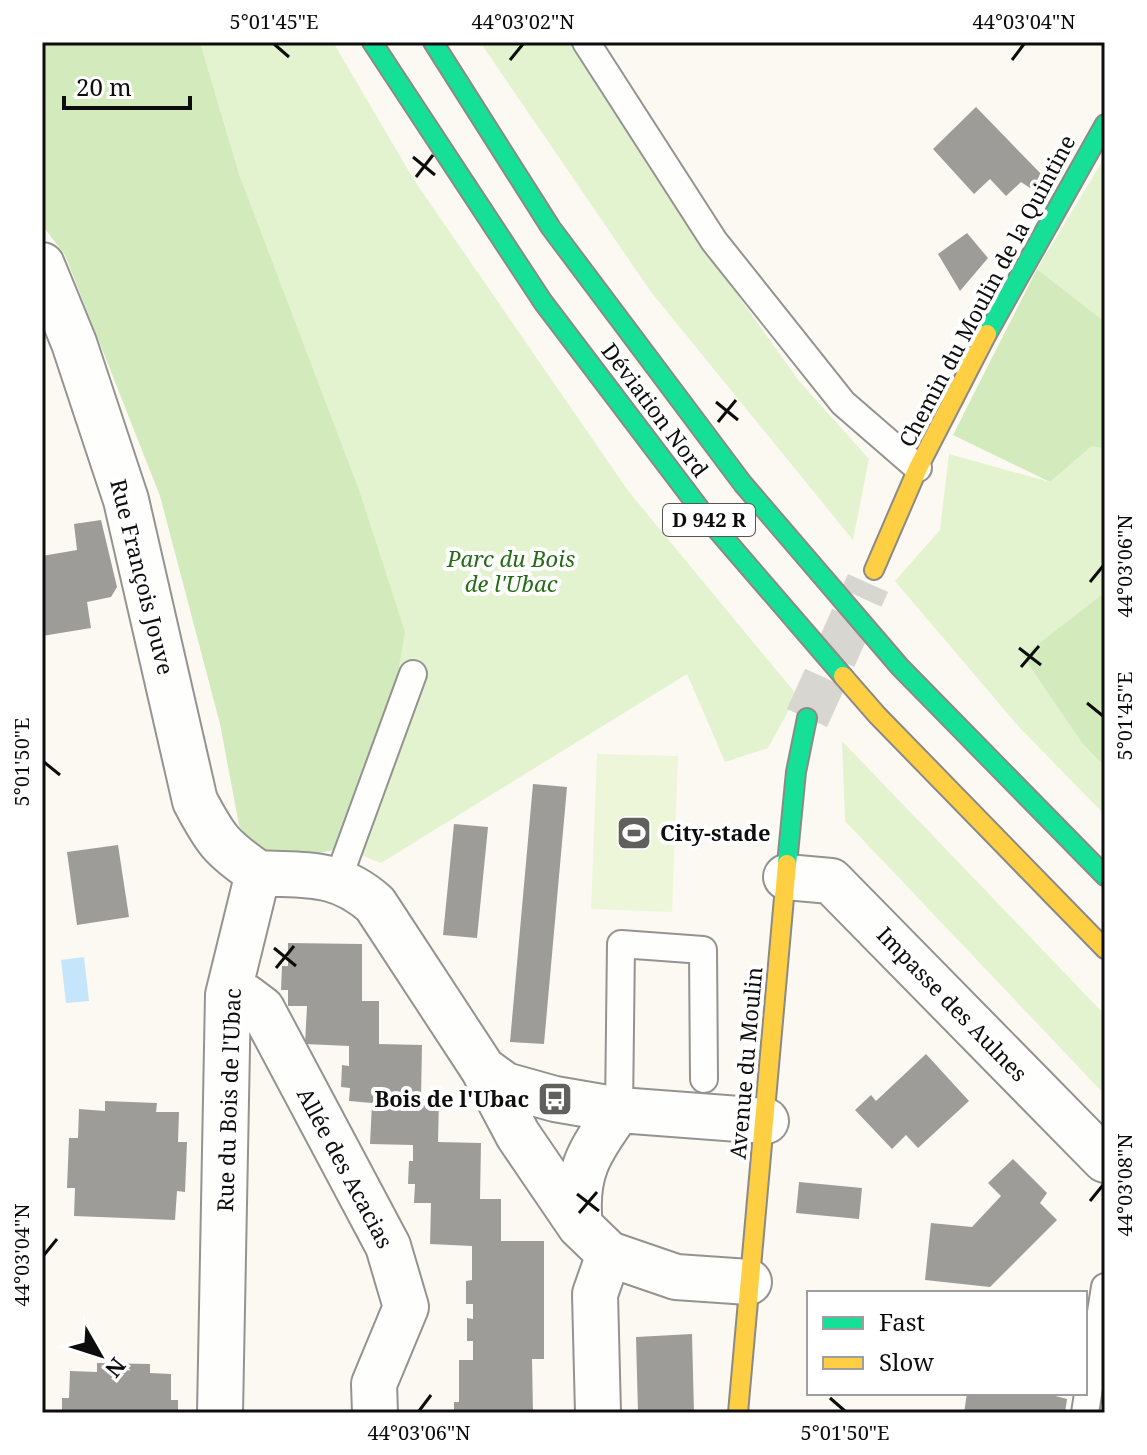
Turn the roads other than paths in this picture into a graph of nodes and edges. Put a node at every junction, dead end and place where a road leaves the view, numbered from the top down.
1 (372, 42) edge
2 (433, 42) edge
3 (586, 42) edge
4 (1105, 124) edge
5 (42, 265) edge
6 (918, 468) junction
7 (874, 570) tunnel mouth
8 (413, 674) dead end
9 (807, 718) tunnel mouth
10 (258, 873) junction
11 (1105, 876) edge
12 (786, 877) junction
13 (338, 879) junction
14 (1105, 949) edge
15 (228, 995) junction
16 (483, 1069) junction
17 (704, 1079) dead end
18 (619, 1110) junction
19 (766, 1121) junction
20 (1105, 1160) edge
21 (595, 1240) junction
22 (749, 1282) junction
23 (1105, 1287) edge
24 (375, 1398) edge
25 (220, 1413) edge
26 (598, 1413) edge
27 (738, 1413) edge
28 (1085, 1413) edge

1 - 14 main road, Déviation Nord / D 942 R
2 - 11 main road, Déviation Nord
3 - 6 lane
4 - 6 main road, Chemin du Moulin de la Quintine
5 - 10 street, Rue François Jouve
6 - 7 main road, Chemin du Moulin de la Quintine
8 - 13 lane
9 - 12 main road, Avenue du Moulin
10 - 13 street
10 - 15 street, Rue du Bois de l'Ubac
12 - 19 main road, Avenue du Moulin
12 - 20 street, Impasse des Aulnes
13 - 16 street
15 - 24 street, Allée des Acacias
15 - 25 street, Rue du Bois de l'Ubac
16 - 18 street
16 - 21 street
17 - 18 lane
18 - 19 street
18 - 21 street
19 - 22 main road, Avenue du Moulin
21 - 22 street
21 - 26 street
22 - 27 main road, Avenue du Moulin
23 - 28 lane

